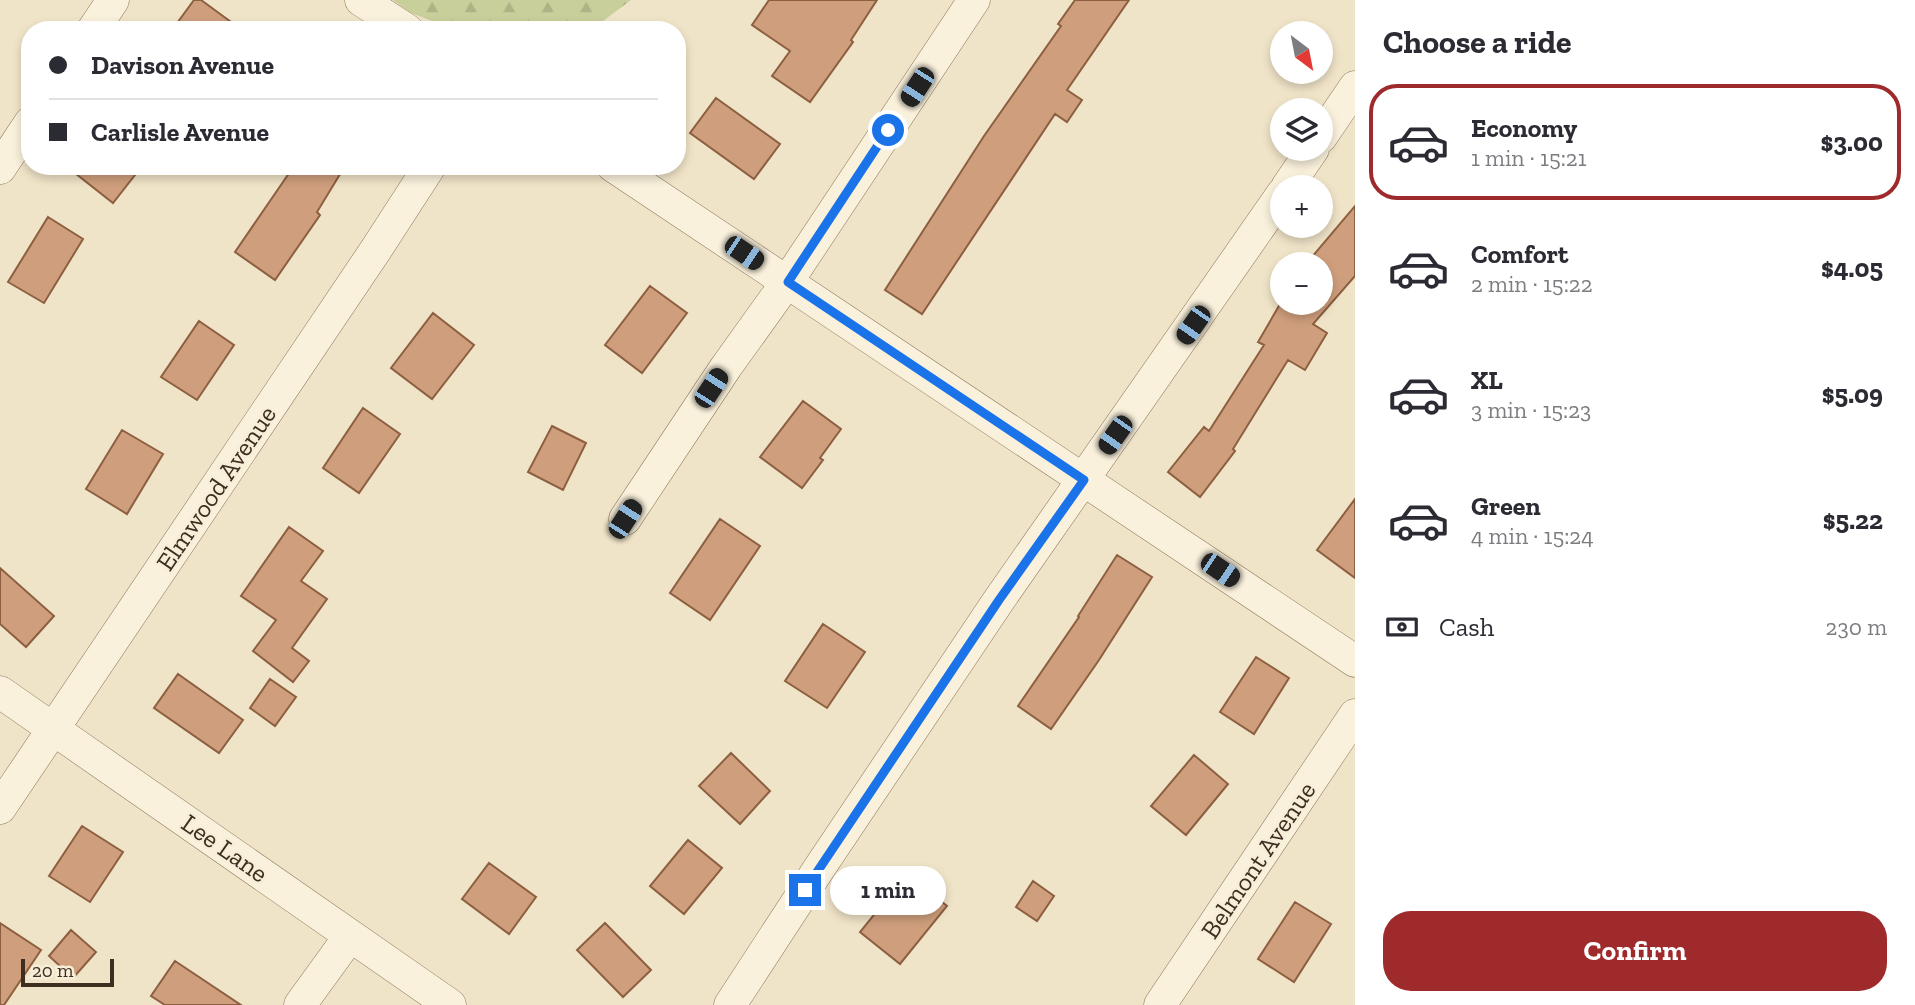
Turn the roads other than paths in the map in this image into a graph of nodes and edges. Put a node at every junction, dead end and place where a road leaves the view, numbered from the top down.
1 (113, 0) edge
2 (361, 0) edge
3 (974, 0) edge
4 (99, 21) edge
5 (393, 21) edge
6 (1355, 87) edge
7 (1333, 119) edge
8 (21, 136) edge
9 (0, 167) edge
10 (424, 175) edge
11 (627, 175) edge
12 (1270, 212) edge
13 (788, 282) junction
14 (1084, 480) junction
15 (625, 519) dead end
16 (1355, 661) edge
17 (0, 692) edge
18 (1355, 715) edge
19 (54, 729) junction
20 (0, 808) edge
21 (350, 936) junction
22 (300, 1005) edge
23 (450, 1005) edge
24 (730, 1005) edge
25 (1160, 1005) edge

1 - 4 street
2 - 5 street
3 - 13 street
6 - 7 street
8 - 9 street
10 - 19 street, Elmwood Avenue
11 - 13 street
12 - 14 street
13 - 14 street
13 - 15 street
14 - 16 street
14 - 24 street
17 - 19 street, Lee Lane
18 - 25 street, Belmont Avenue
19 - 20 street, Elmwood Avenue
19 - 21 street, Lee Lane
21 - 22 street
21 - 23 street, Lee Lane

